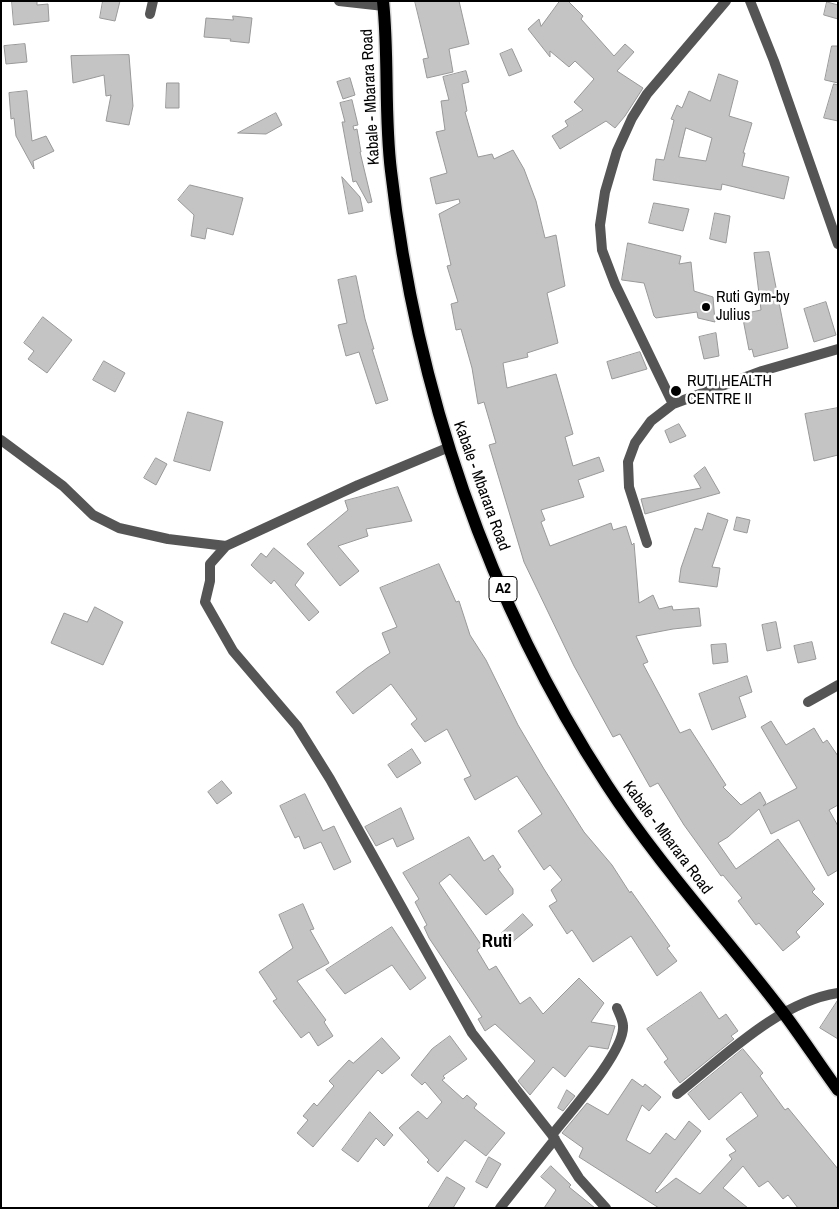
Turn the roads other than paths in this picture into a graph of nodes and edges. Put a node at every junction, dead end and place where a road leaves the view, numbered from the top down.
1 (153, 1) edge
2 (339, 1) edge
3 (726, 1) edge
4 (750, 1) edge
5 (384, 4) edge
6 (150, 14) dead end
7 (838, 244) edge
8 (838, 349) edge
9 (673, 404) junction
10 (1, 440) edge
11 (447, 448) junction
12 (647, 543) dead end
13 (226, 546) junction
14 (838, 685) edge
15 (808, 702) dead end
16 (838, 993) edge
17 (617, 1008) dead end
18 (782, 1012) junction
19 (838, 1090) edge
20 (677, 1094) dead end
21 (554, 1137) junction
22 (500, 1208) edge
23 (606, 1208) edge

1 - 6 street
2 - 5 street
3 - 9 street
4 - 7 street
5 - 11 main road, Kabale - Mbarara Road / A2
8 - 9 street
9 - 12 street
10 - 13 street
11 - 13 street
11 - 18 main road, Kabale - Mbarara Road / A2
13 - 21 street
14 - 15 street
16 - 18 street
17 - 21 street
18 - 19 main road, Kabale - Mbarara Road / A2
18 - 20 street
21 - 22 street
21 - 23 street

